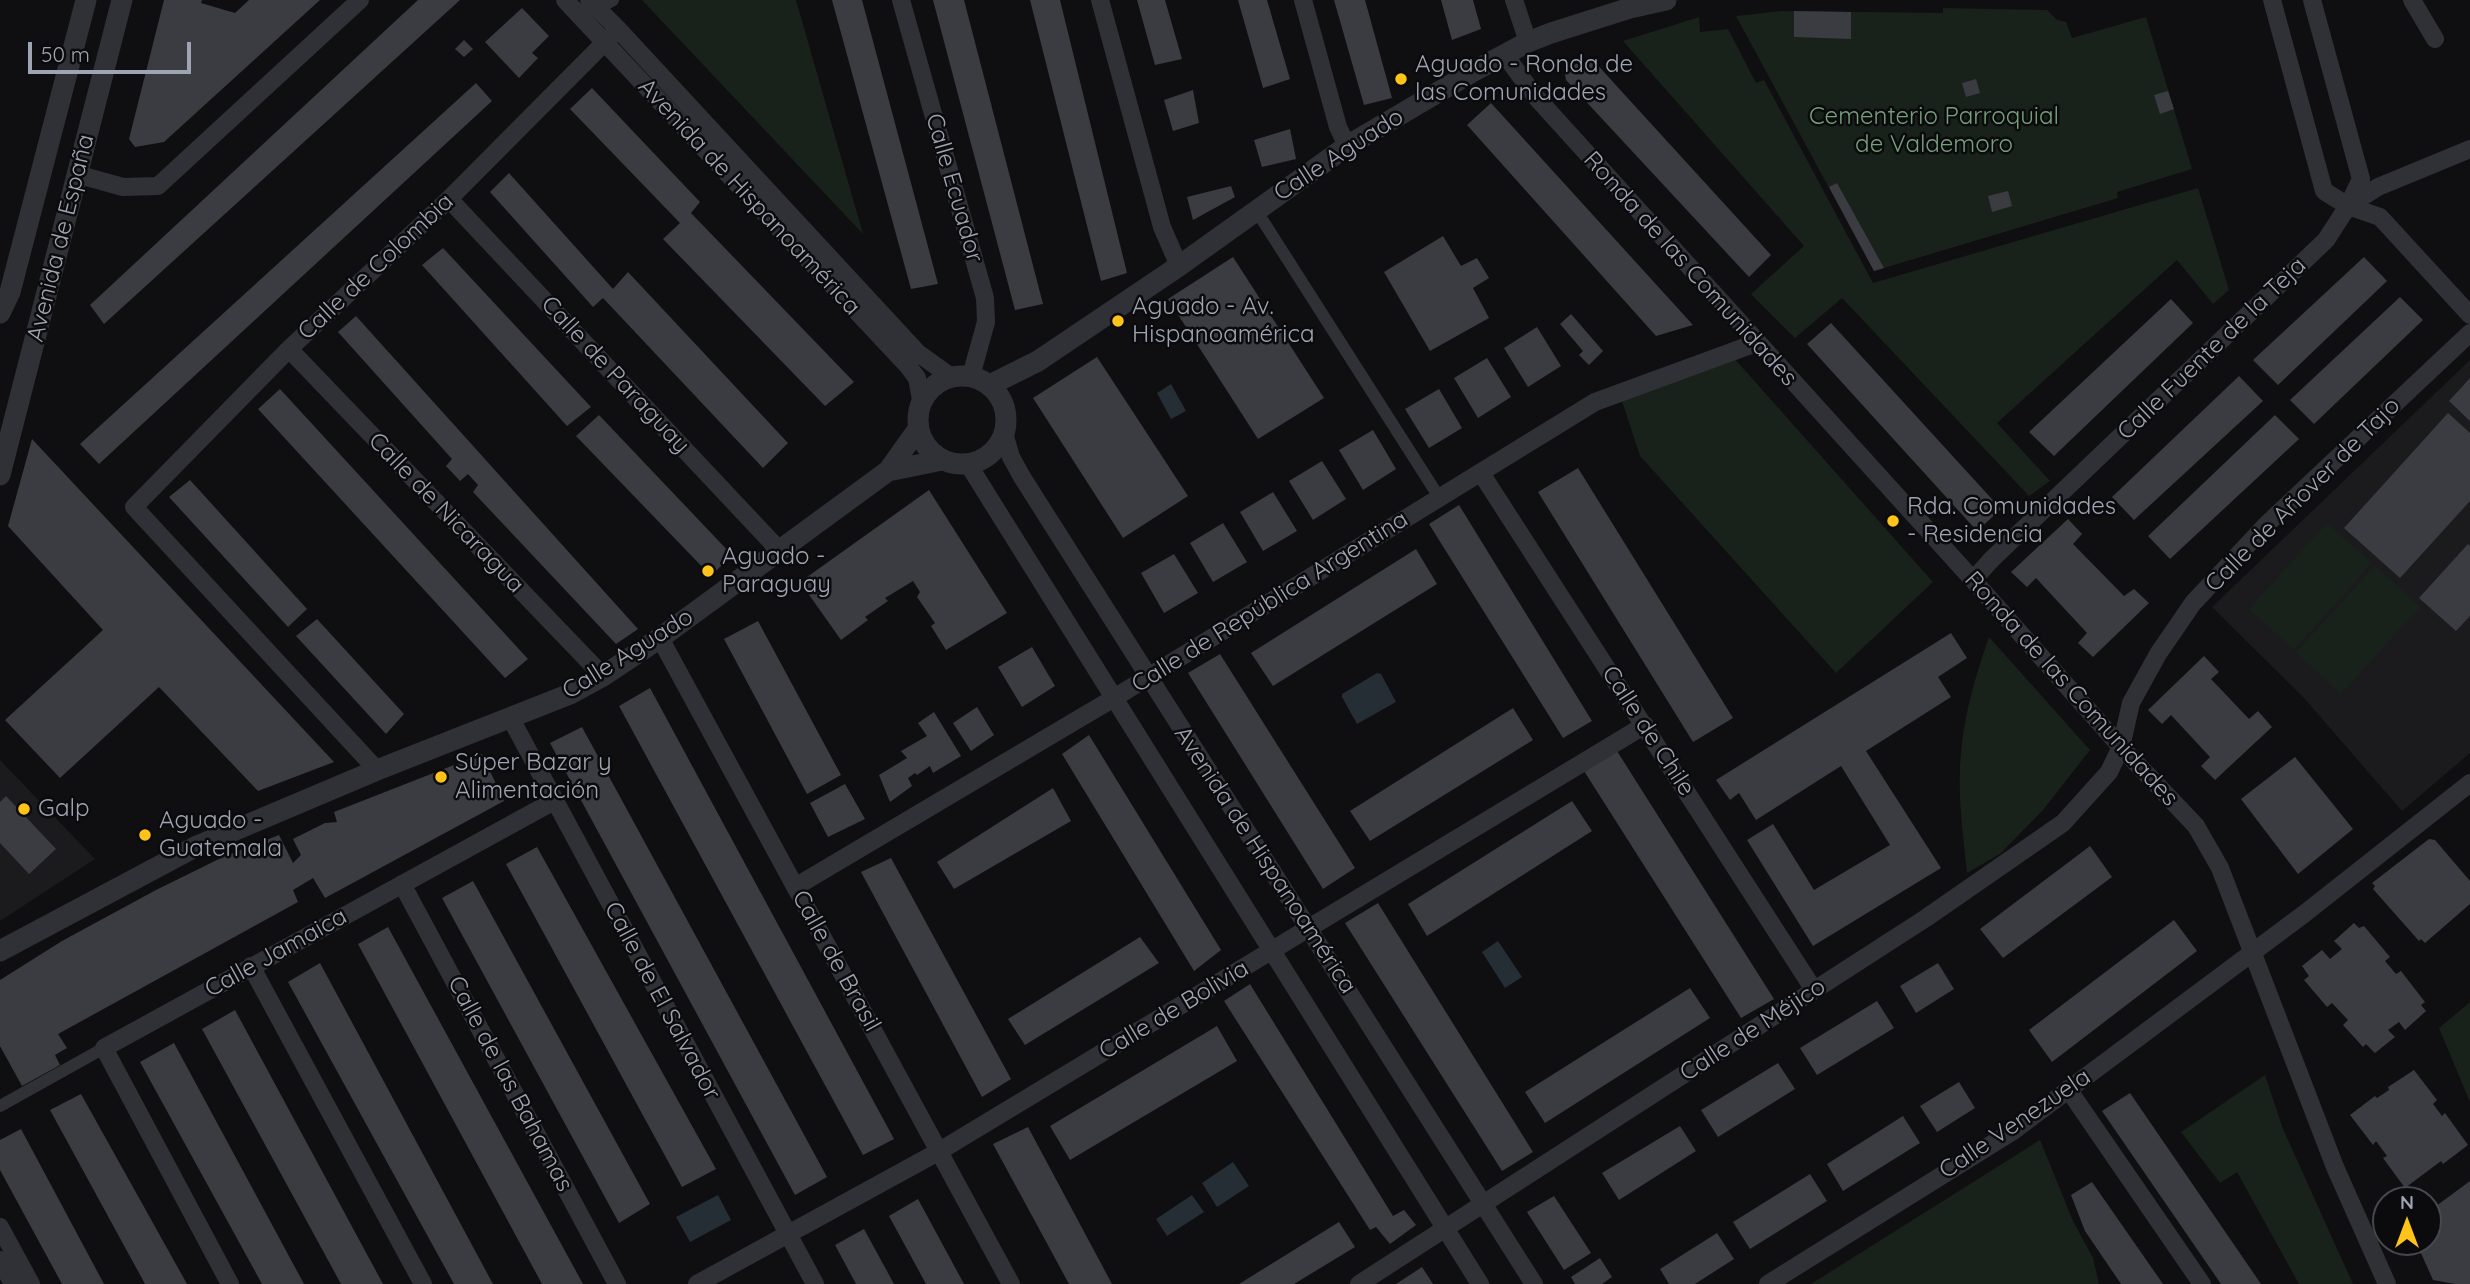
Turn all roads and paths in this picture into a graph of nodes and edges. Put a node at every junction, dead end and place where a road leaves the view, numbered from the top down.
1 (86, 0) edge
2 (122, 0) edge
3 (360, 0) edge
4 (565, 0) edge
5 (901, 0) edge
6 (1100, 0) edge
7 (1303, 0) edge
8 (1514, 0) edge
9 (1666, 0) edge
10 (2272, 0) edge
11 (2312, 0) edge
12 (2412, 0) edge
13 (600, 3) edge
14 (618, 29) junction
15 (2434, 39) dead end
16 (1528, 42) junction
17 (605, 43) junction
18 (1505, 55) junction
19 (1348, 146) junction
20 (2470, 149) edge
21 (76, 174) junction
22 (449, 199) junction
23 (2348, 206) junction
24 (1256, 210) junction
25 (1179, 266) junction
26 (0, 313) edge
27 (2470, 314) edge
28 (2470, 333) edge
29 (1756, 343) junction
30 (289, 349) junction
31 (1038, 361) junction
32 (950, 376) junction
33 (981, 380) junction
34 (921, 400) junction
35 (1005, 410) junction
36 (918, 429) junction
37 (1004, 433) junction
38 (942, 460) junction
39 (968, 464) junction
40 (888, 471) junction
41 (1481, 473) junction
42 (0, 475) edge
43 (1438, 498) junction
44 (780, 551) junction
45 (1973, 580) junction
46 (660, 638) junction
47 (603, 676) junction
48 (1149, 678) junction
49 (1114, 698) junction
50 (510, 717) junction
51 (1645, 725) junction
52 (2121, 747) junction
53 (377, 770) junction
54 (2470, 783) edge
55 (554, 801) junction
56 (402, 884) junction
57 (795, 887) junction
58 (1309, 928) junction
59 (0, 951) edge
60 (1272, 951) junction
61 (2254, 952) junction
62 (251, 966) junction
63 (1814, 990) junction
64 (104, 1048) junction
65 (2068, 1090) junction
66 (0, 1107) edge
67 (938, 1152) junction
68 (1484, 1205) junction
69 (0, 1227) edge
70 (1446, 1228) junction
71 (789, 1236) junction
72 (0, 1260) edge
73 (13, 1284) edge
74 (31, 1284) edge
75 (230, 1284) edge
76 (424, 1284) edge
77 (617, 1284) edge
78 (697, 1284) edge
79 (815, 1284) edge
80 (1011, 1284) edge
81 (1359, 1284) edge
82 (1480, 1284) edge
83 (1534, 1284) edge
84 (1768, 1284) edge
85 (2202, 1284) edge
86 (2387, 1284) edge

1 - 26 street, Avenida de España
2 - 21 street, Avenida de España
3 - 21 street
4 - 17 street, Avenida de Hispanoamérica
5 - 33 street, Calle Ecuador
6 - 25 street
7 - 19 street
8 - 16 street
9 - 16 street, Calle Aguado
10 - 23 street
11 - 23 street
12 - 15 street
13 - 14 street, Avenida de Hispanoamérica
14 - 17 street, Calle de Colombia
14 - 32 street, Avenida de Hispanoamérica
16 - 18 street, Calle Aguado
17 - 22 street, Calle de Colombia
17 - 34 street, Avenida de Hispanoamérica
18 - 19 street, Calle Aguado
18 - 29 street, Ronda de las Comunidades
19 - 24 street, Calle Aguado
20 - 23 street, Calle Fuente de la Teja
21 - 42 street, Avenida de España
22 - 30 street, Calle de Colombia
22 - 44 street, Calle de Paraguay
23 - 27 street
23 - 45 street, Calle Fuente de la Teja
24 - 25 street, Calle Aguado
24 - 43 street
25 - 31 street, Calle Aguado
28 - 52 street, Calle de Añover de Tajo
29 - 41 street, Calle de República Argentina
29 - 45 street, Ronda de las Comunidades
30 - 47 street, Calle de Nicaragua
30 - 53 street, Calle de Colombia
31 - 33 street, Calle Aguado
31 - 35 street, Calle Aguado
32 - 33 street
32 - 34 street
33 - 35 street
34 - 36 street
35 - 37 street
36 - 38 street
36 - 40 street, Calle Aguado
37 - 39 street
37 - 48 street, Avenida de Hispanoamérica
38 - 39 street
38 - 40 street, Calle Aguado
39 - 49 street, Avenida de Hispanoamérica
40 - 44 street, Calle Aguado
41 - 43 street, Calle de República Argentina
41 - 51 street, Calle de Chile
43 - 48 street, Calle de República Argentina
44 - 46 street, Calle Aguado
45 - 52 street, Ronda de las Comunidades
46 - 47 street, Calle Aguado
46 - 57 street, Calle de Brasil
47 - 50 street, Calle Aguado
48 - 49 street, Calle de República Argentina
48 - 58 street, Avenida de Hispanoamérica
49 - 57 street, Calle de República Argentina
49 - 60 street, Avenida de Hispanoamérica
50 - 53 street, Calle Aguado
50 - 55 street, Calle de El Salvador
51 - 58 street, Calle de Bolivia
51 - 63 street, Calle de Chile
52 - 61 street, Ronda de las Comunidades
52 - 63 street, Calle de Méjico
53 - 59 street, Calle Aguado
54 - 61 street, Calle Venezuela
55 - 56 street, Calle Jamaica
55 - 71 street, Calle de El Salvador
56 - 62 street, Calle Jamaica
56 - 77 street, Calle de las Bahamas
57 - 67 street, Calle de Brasil
58 - 60 street, Calle de Bolivia
58 - 68 street, Avenida de Hispanoamérica
60 - 67 street, Calle de Bolivia
60 - 70 street, Avenida de Hispanoamérica
61 - 65 street, Calle Venezuela
61 - 86 street, Ronda de las Comunidades
62 - 64 street, Calle Jamaica
62 - 76 street
63 - 68 street, Calle de Méjico
64 - 66 street, Calle Jamaica
64 - 75 street
65 - 84 street, Calle Venezuela
65 - 85 street
67 - 71 street, Calle de Bolivia
67 - 80 street, Calle de Brasil
68 - 70 street, Calle de Méjico
68 - 83 street, Avenida de Hispanoamérica
69 - 74 street
70 - 81 street, Calle de Méjico
70 - 82 street, Avenida de Hispanoamérica
71 - 78 street, Calle de Bolivia
71 - 79 street, Calle de El Salvador
72 - 73 street

